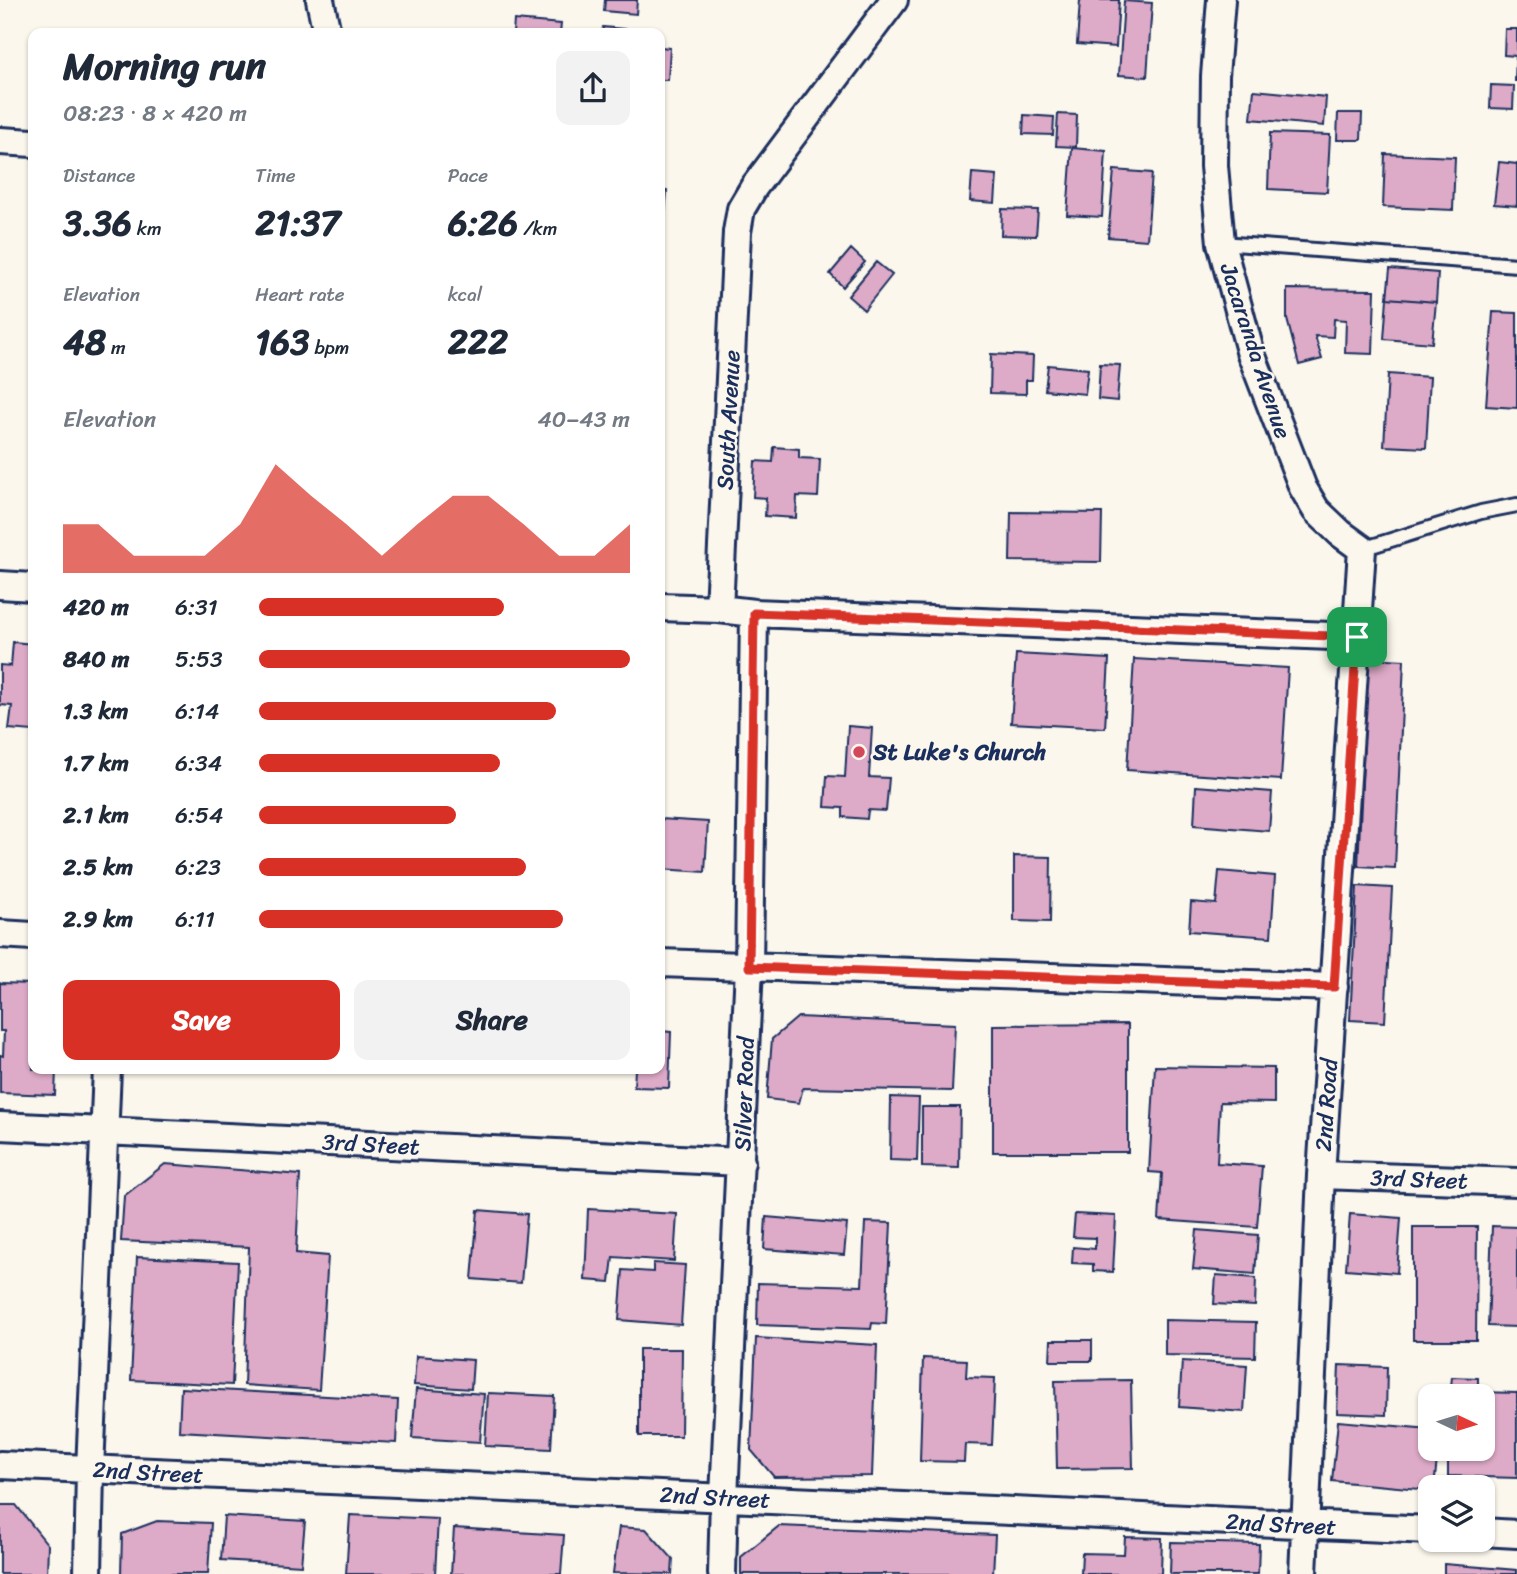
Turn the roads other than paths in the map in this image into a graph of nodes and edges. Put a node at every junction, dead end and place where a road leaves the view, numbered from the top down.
1 (320, 0) edge
2 (894, 0) edge
3 (1221, 0) edge
4 (326, 28) edge
5 (0, 141) edge
6 (28, 143) edge
7 (1221, 243) junction
8 (1517, 265) edge
9 (1517, 505) edge
10 (1362, 548) junction
11 (0, 585) edge
12 (28, 587) edge
13 (665, 607) edge
14 (719, 609) junction
15 (754, 613) junction
16 (1357, 637) junction
17 (0, 934) edge
18 (28, 936) edge
19 (665, 963) edge
20 (749, 967) junction
21 (1334, 987) junction
22 (107, 1074) edge
23 (0, 1126) edge
24 (103, 1131) junction
25 (741, 1162) junction
26 (1321, 1175) junction
27 (1517, 1182) edge
28 (0, 1465) edge
29 (90, 1470) junction
30 (724, 1497) junction
31 (1304, 1525) junction
32 (1418, 1530) edge
33 (1495, 1533) edge
34 (1517, 1534) edge
35 (88, 1574) edge
36 (722, 1574) edge
37 (1303, 1574) edge

1 - 4 street
2 - 14 street, South Avenue
3 - 7 street, Jacaranda Avenue
5 - 6 street
7 - 8 lane
7 - 10 street, Jacaranda Avenue
9 - 10 lane
10 - 16 street, 2nd Road
11 - 12 street
13 - 14 street
14 - 15 street
15 - 16 street
15 - 20 street, Silver Road
16 - 21 street, 2nd Road
17 - 18 street
19 - 20 street
20 - 21 street
20 - 25 street, Silver Road
21 - 26 street, 2nd Road
22 - 24 street
23 - 24 street, 3rd Steet
24 - 25 street, 3rd Steet
24 - 29 street
25 - 30 street, Silver Road
26 - 27 street, 3rd Steet
26 - 31 street, 2nd Road
28 - 29 street, 2nd Street
29 - 30 street, 2nd Street
29 - 35 street
30 - 31 street, 2nd Street
30 - 36 street, Silver Road
31 - 32 street, 2nd Street
31 - 37 street, 2nd Road
33 - 34 street

